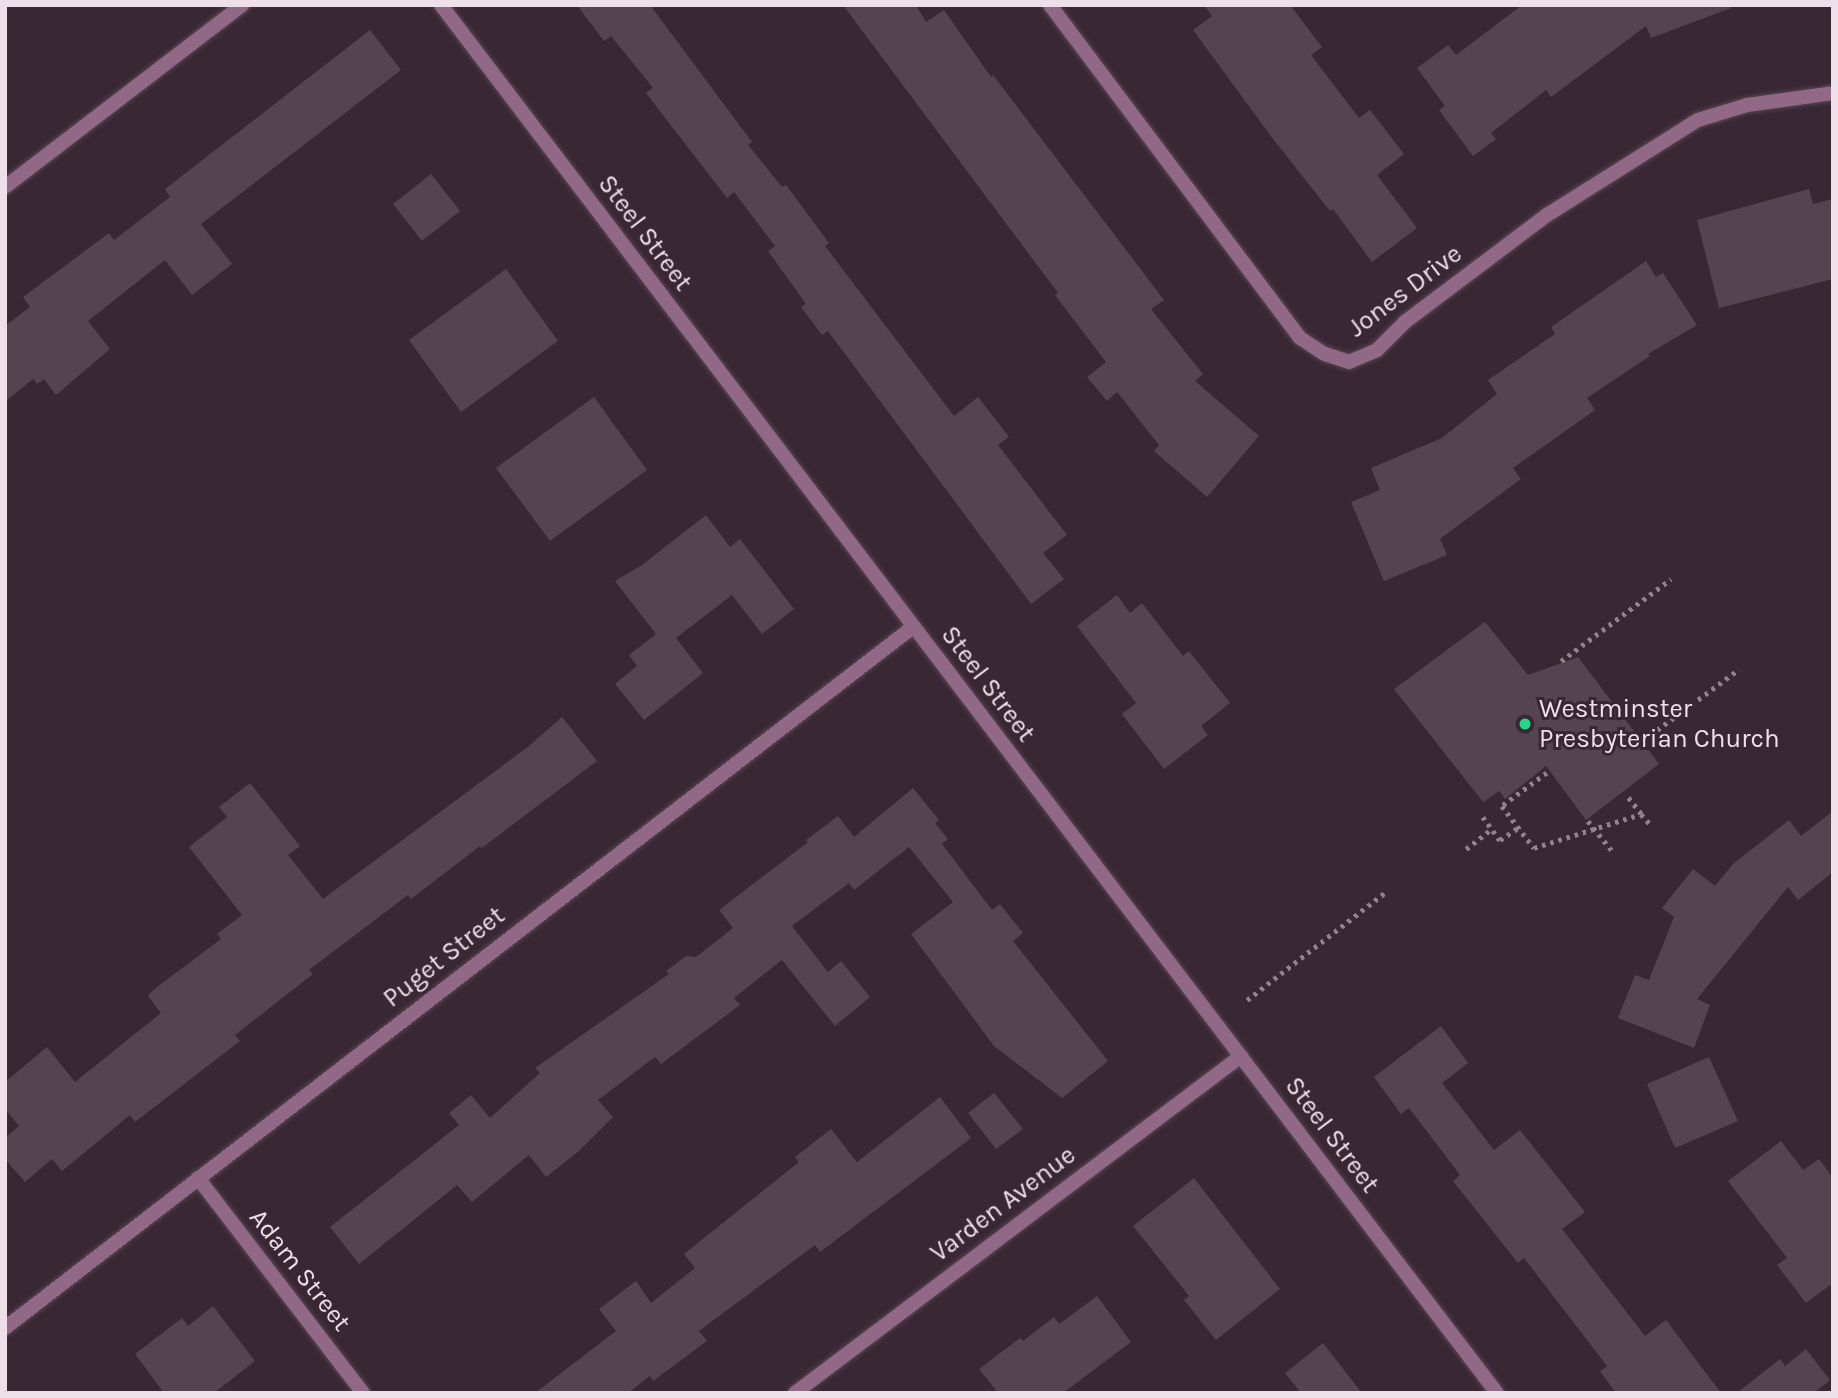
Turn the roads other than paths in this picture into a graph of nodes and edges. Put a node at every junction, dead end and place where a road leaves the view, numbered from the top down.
1 (242, 5) edge
2 (440, 5) edge
3 (1050, 5) edge
4 (1833, 93) edge
5 (5, 187) edge
6 (913, 626) junction
7 (1241, 1056) junction
8 (198, 1178) junction
9 (5, 1328) edge
10 (363, 1393) edge
11 (795, 1393) edge
12 (1497, 1393) edge

1 - 5 street
2 - 6 street, Steel Street
3 - 4 street, Jones Drive
6 - 7 street, Steel Street
6 - 8 street, Puget Street
7 - 11 street, Varden Avenue
7 - 12 street, Steel Street
8 - 9 street, Puget Street
8 - 10 street, Adam Street

